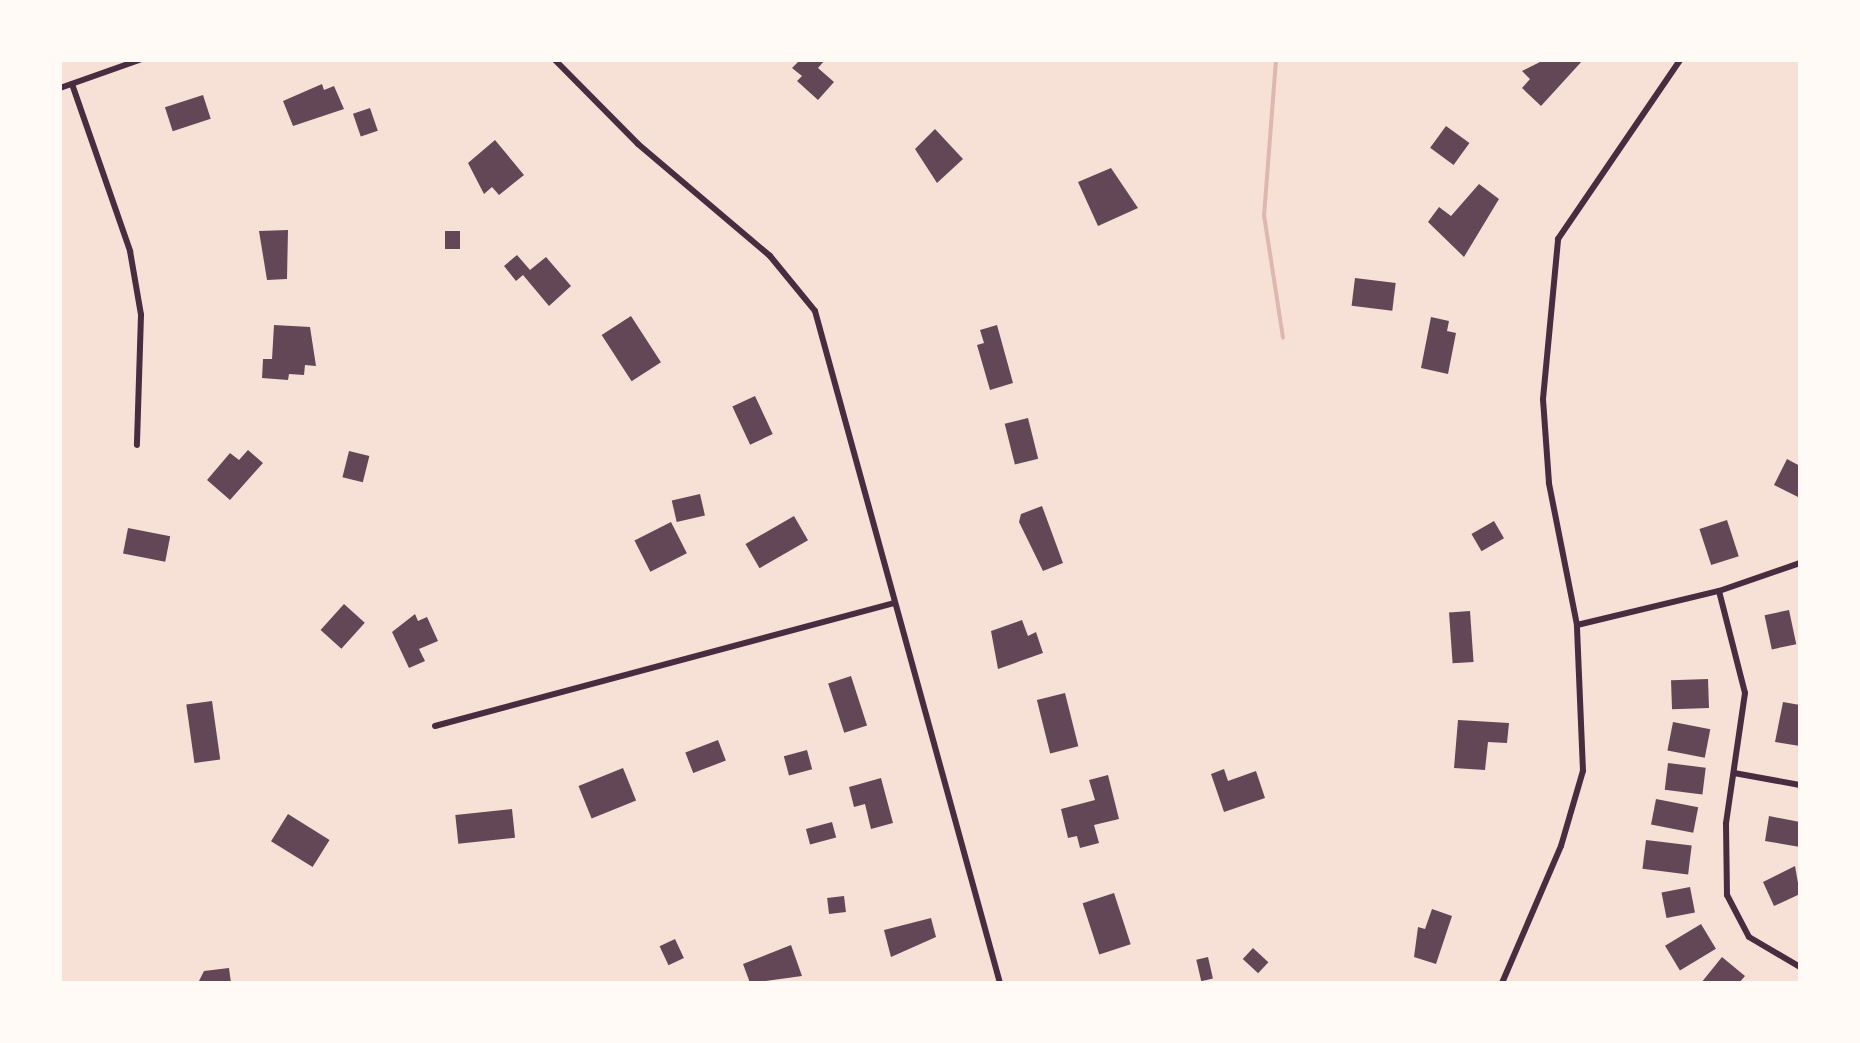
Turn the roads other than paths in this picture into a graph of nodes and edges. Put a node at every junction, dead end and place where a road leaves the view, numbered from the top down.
1 (138, 60) edge
2 (555, 60) edge
3 (1680, 60) edge
4 (72, 84) junction
5 (60, 88) edge
6 (137, 445) dead end
7 (1800, 563) edge
8 (1719, 591) junction
9 (894, 603) junction
10 (1576, 625) junction
11 (435, 726) dead end
12 (1734, 773) junction
13 (1800, 784) edge
14 (1800, 967) edge
15 (1000, 983) edge
16 (1502, 983) edge

1 - 4 street
2 - 9 street
3 - 10 street
4 - 5 street
4 - 6 street
7 - 8 street
8 - 10 street
8 - 12 street
9 - 11 street
9 - 15 street
10 - 16 street
12 - 13 street
12 - 14 street

